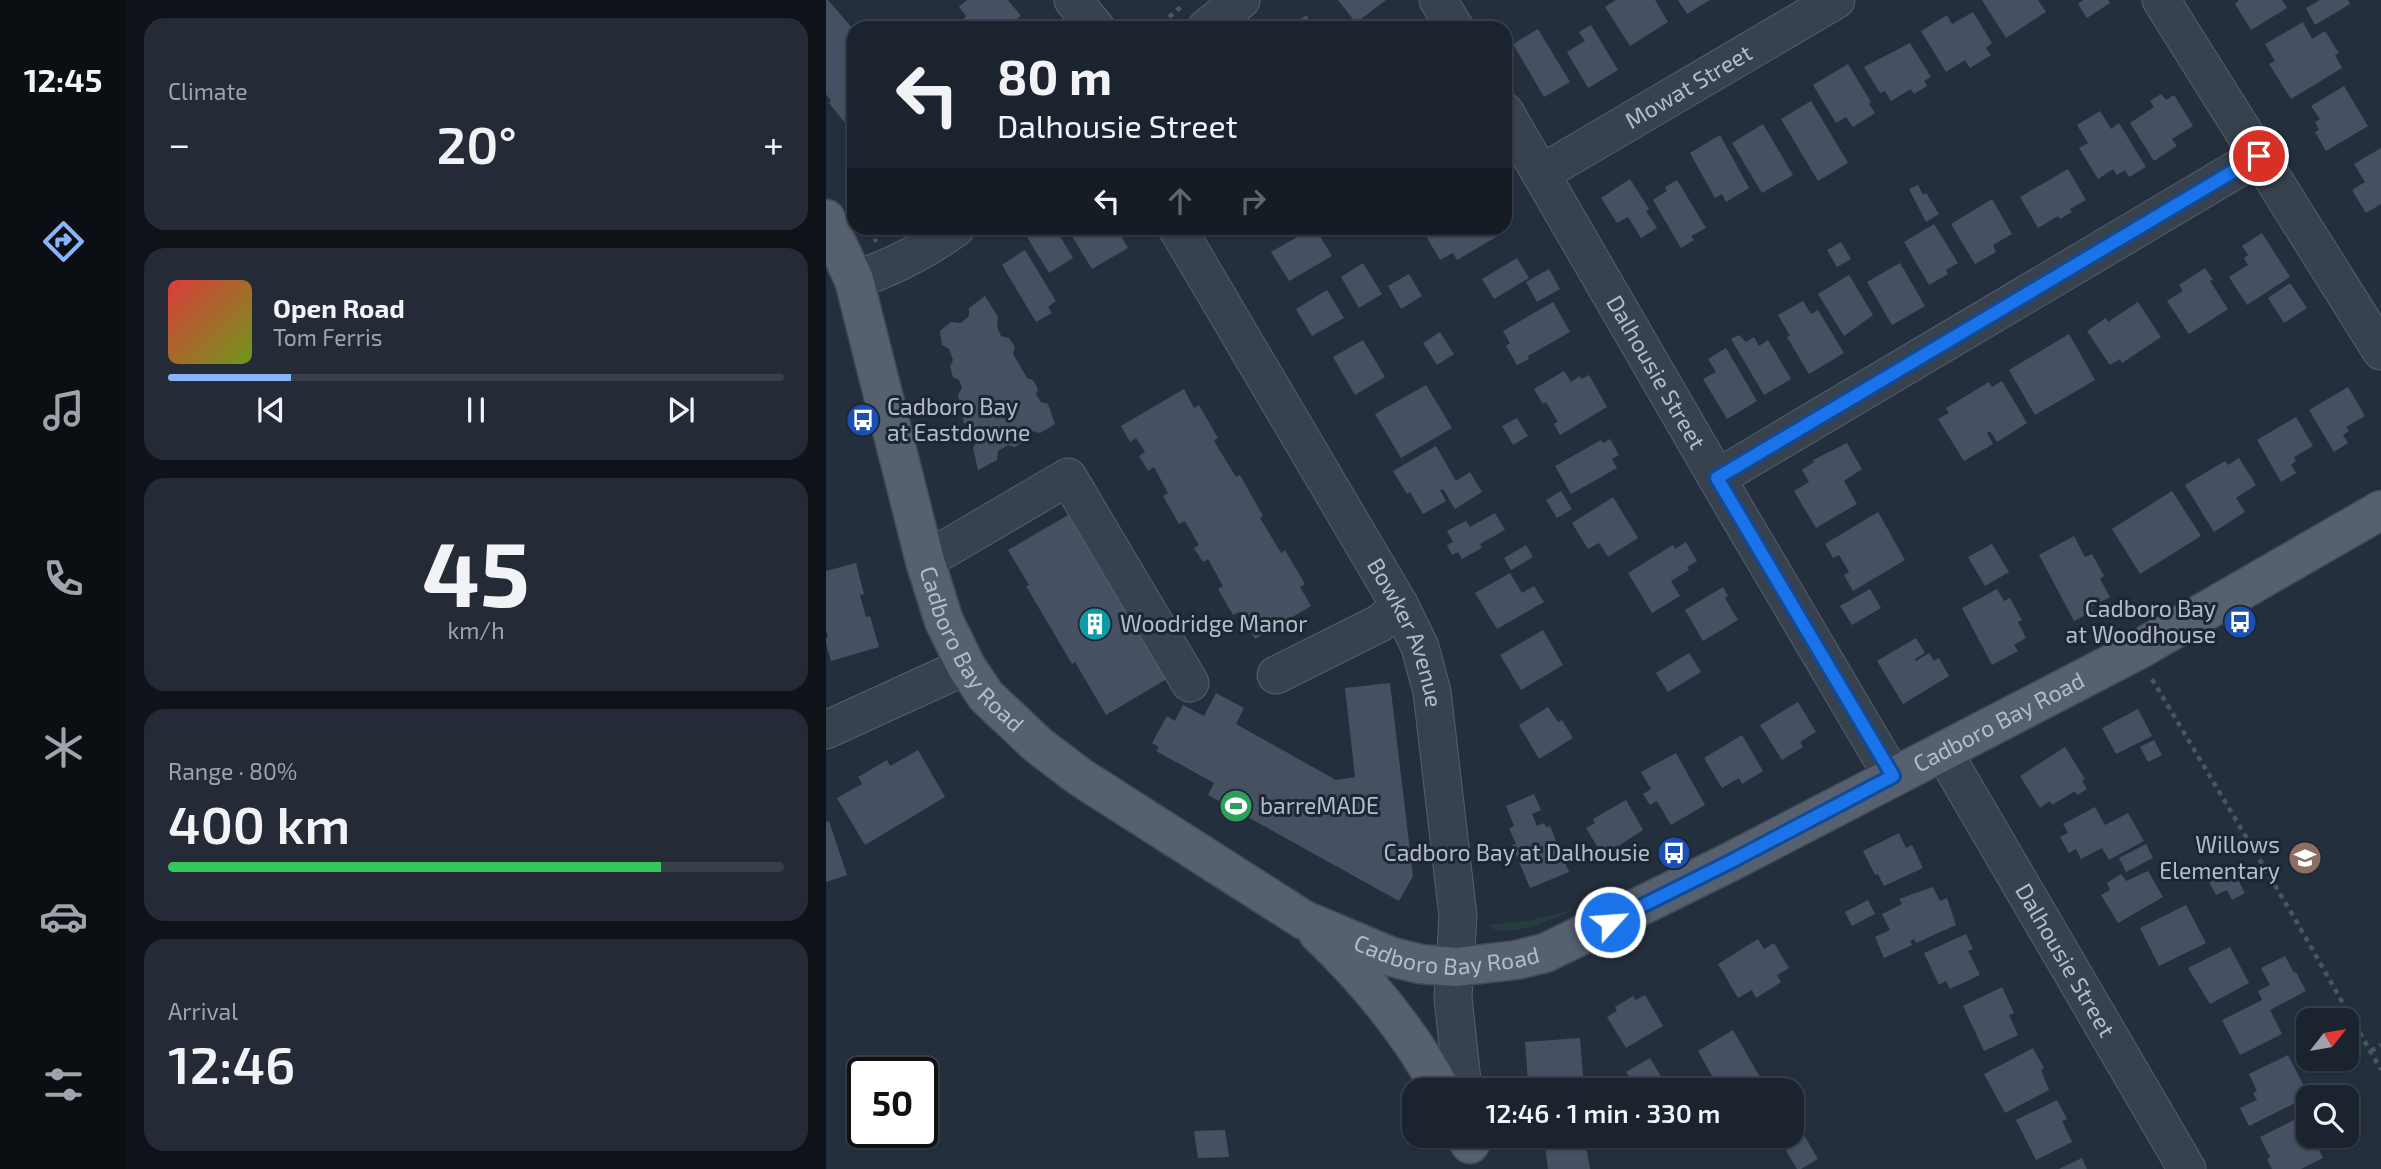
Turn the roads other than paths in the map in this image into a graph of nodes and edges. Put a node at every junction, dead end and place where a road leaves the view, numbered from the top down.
1 (1073, 0) edge
2 (1241, 0) edge
3 (1438, 0) edge
4 (1836, 0) edge
5 (2161, 0) edge
6 (1090, 21) edge
7 (1215, 21) edge
8 (1451, 21) edge
9 (1512, 124) edge
10 (2259, 156) junction
11 (1542, 173) junction
12 (826, 219) edge
13 (947, 235) edge
14 (1181, 235) edge
15 (855, 280) junction
16 (2381, 351) edge
17 (1717, 478) junction
18 (2381, 510) edge
19 (925, 561) junction
20 (1400, 606) junction
21 (966, 666) junction
22 (1276, 675) dead end
23 (1190, 683) dead end
24 (826, 730) edge
25 (1944, 753) junction
26 (1893, 776) junction
27 (1455, 890) junction
28 (1304, 920) junction
29 (1366, 946) junction
30 (1456, 967) junction
31 (1433, 1078) edge
32 (1463, 1078) edge
33 (2187, 1169) edge

1 - 6 street
2 - 7 street
3 - 8 street
4 - 11 street, Mowat Street
5 - 10 street
9 - 11 street, Dalhousie Street
10 - 16 street
10 - 17 street
11 - 17 street, Dalhousie Street
12 - 15 main road, Cadboro Bay Road
13 - 15 street
14 - 20 street, Bowker Avenue
15 - 19 main road, Cadboro Bay Road
17 - 26 street, Dalhousie Street
18 - 25 main road, Cadboro Bay Road
19 - 21 main road, Cadboro Bay Road
19 - 23 street
20 - 22 street
20 - 27 street, Bowker Avenue
21 - 24 street
21 - 28 main road, Cadboro Bay Road
25 - 26 main road, Cadboro Bay Road
25 - 33 street, Dalhousie Street
26 - 30 main road, Cadboro Bay Road
27 - 29 street
27 - 30 street, Bowker Avenue
28 - 29 main road, Cadboro Bay Road
28 - 31 main road
29 - 30 main road, Cadboro Bay Road
30 - 32 street, Bowker Avenue

